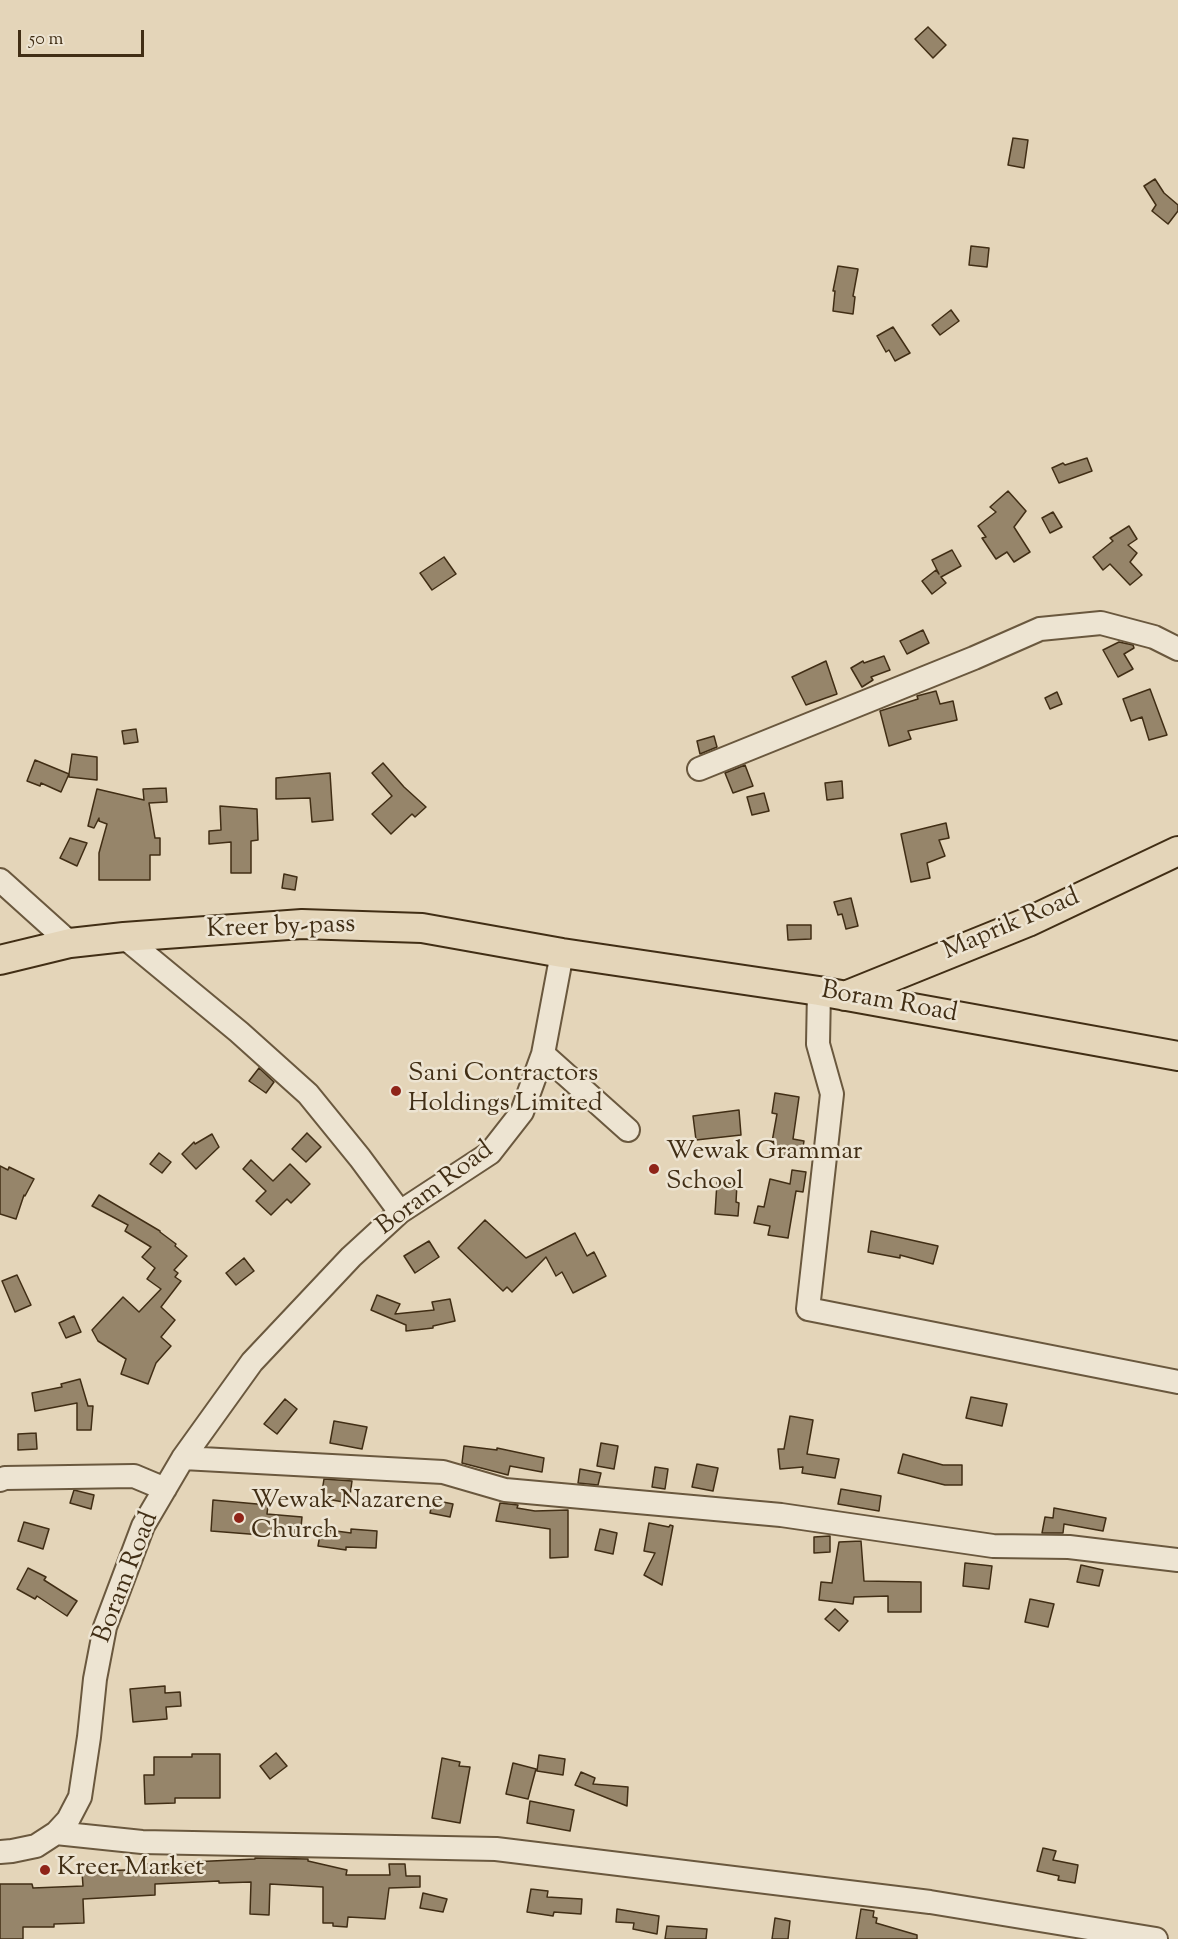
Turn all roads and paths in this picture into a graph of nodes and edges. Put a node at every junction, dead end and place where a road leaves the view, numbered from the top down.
1 (1178, 649) edge
2 (699, 768) dead end
3 (1178, 851) edge
4 (0, 880) edge
5 (124, 937) junction
6 (70, 943) junction
7 (562, 953) junction
8 (0, 960) edge
9 (832, 993) junction
10 (543, 1054) junction
11 (1178, 1056) edge
12 (628, 1130) dead end
13 (400, 1212) junction
14 (1178, 1382) edge
15 (183, 1458) junction
16 (0, 1480) edge
17 (165, 1489) junction
18 (1178, 1560) edge
19 (56, 1833) junction
20 (0, 1852) edge
21 (1156, 1939) edge

1 - 2 street
3 - 9 main road, Maprik Road
4 - 6 street
5 - 6 main road, Kreer by-pass
5 - 7 main road, Kreer by-pass
5 - 13 street
6 - 8 main road, Kreer by-pass
7 - 9 main road, Boram Road
7 - 10 street, Boram Road
9 - 11 main road, Boram Road
9 - 14 street
10 - 12 street
10 - 13 street, Boram Road
13 - 15 street, Boram Road
15 - 17 street, Boram Road
15 - 18 street
16 - 17 street
17 - 19 street, Boram Road
19 - 20 street, Boram Road
19 - 21 street

